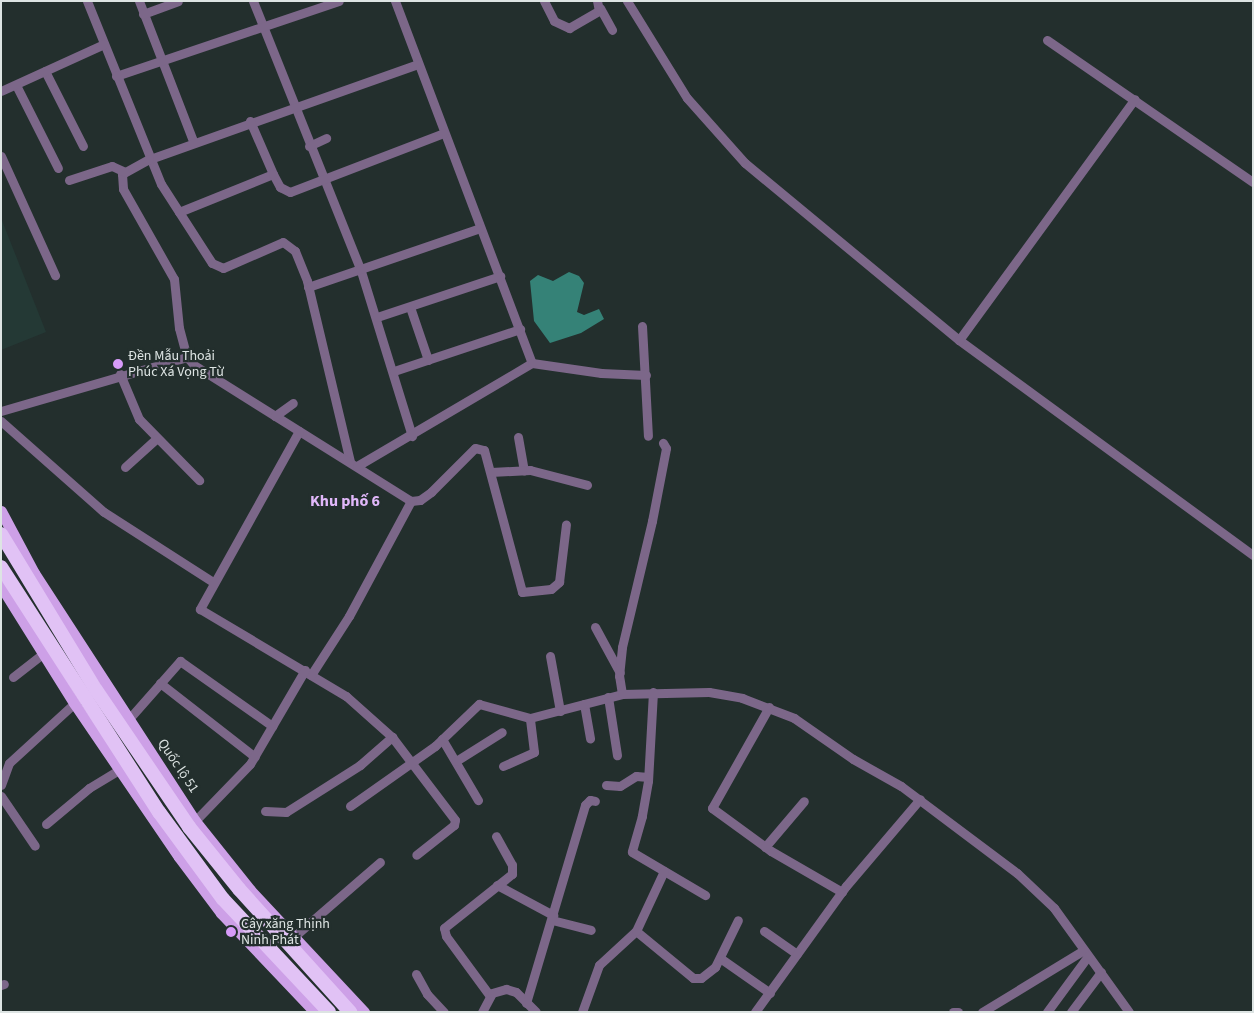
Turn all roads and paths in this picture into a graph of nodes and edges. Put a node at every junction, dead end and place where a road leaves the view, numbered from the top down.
1 (87, 1) edge
2 (139, 1) edge
3 (178, 1) edge
4 (253, 1) edge
5 (339, 1) edge
6 (395, 1) edge
7 (544, 1) edge
8 (628, 1) edge
9 (599, 5) edge
10 (143, 14) junction
11 (263, 27) junction
12 (612, 30) dead end
13 (1047, 40) dead end
14 (104, 44) junction
15 (161, 60) junction
16 (418, 64) junction
17 (45, 71) junction
18 (116, 76) junction
19 (16, 85) junction
20 (1, 91) edge
21 (1135, 99) junction
22 (292, 106) junction
23 (250, 121) junction
24 (444, 133) junction
25 (326, 138) dead end
26 (193, 141) junction
27 (83, 146) dead end
28 (309, 146) junction
29 (1, 156) edge
30 (149, 159) junction
31 (58, 168) dead end
32 (125, 172) junction
33 (274, 174) junction
34 (322, 178) junction
35 (69, 180) dead end
36 (1253, 182) edge
37 (179, 212) junction
38 (480, 228) junction
39 (360, 268) junction
40 (55, 275) dead end
41 (500, 276) junction
42 (308, 287) junction
43 (410, 307) junction
44 (377, 317) junction
45 (642, 326) dead end
46 (520, 329) junction
47 (958, 340) junction
48 (187, 357) junction
49 (428, 360) junction
50 (532, 363) junction
51 (394, 371) junction
52 (120, 374) junction
53 (646, 375) junction
54 (293, 403) dead end
55 (1, 411) edge
56 (275, 416) junction
57 (1, 421) edge
58 (299, 430) junction
59 (412, 436) junction
60 (648, 436) dead end
61 (518, 437) dead end
62 (157, 438) junction
63 (663, 443) dead end
64 (353, 464) junction
65 (125, 467) dead end
66 (524, 470) junction
67 (491, 472) junction
68 (199, 480) dead end
69 (587, 485) dead end
70 (411, 501) junction
71 (1, 511) edge
72 (566, 524) dead end
73 (1, 534) edge
74 (1253, 555) edge
75 (1, 568) edge
76 (213, 582) junction
77 (1, 586) edge
78 (595, 627) dead end
79 (42, 654) junction
80 (550, 656) dead end
81 (308, 672) junction
82 (620, 673) junction
83 (13, 676) dead end
84 (160, 683) junction
85 (652, 692) junction
86 (89, 693) junction
87 (622, 694) junction
88 (608, 697) junction
89 (584, 704) junction
90 (769, 707) junction
91 (560, 711) junction
92 (530, 718) junction
93 (128, 720) junction
94 (272, 726) junction
95 (502, 732) dead end
96 (392, 737) junction
97 (590, 738) dead end
98 (442, 739) junction
99 (617, 754) dead end
100 (255, 757) junction
101 (456, 761) junction
102 (413, 762) junction
103 (503, 766) dead end
104 (119, 770) junction
105 (3, 771) edge
106 (648, 777) junction
107 (1, 785) edge
108 (606, 785) dead end
109 (141, 793) junction
110 (1, 796) edge
111 (920, 799) junction
112 (478, 800) dead end
113 (804, 801) dead end
114 (595, 802) dead end
115 (350, 806) dead end
116 (265, 811) dead end
117 (46, 824) dead end
118 (192, 824) junction
119 (496, 836) dead end
120 (35, 846) dead end
121 (766, 847) junction
122 (416, 855) dead end
123 (380, 862) dead end
124 (664, 871) junction
125 (497, 885) junction
126 (842, 892) junction
127 (705, 895) dead end
128 (552, 917) junction
129 (738, 920) dead end
130 (592, 930) dead end
131 (636, 931) junction
132 (764, 931) dead end
133 (290, 940) junction
134 (1086, 953) junction
135 (797, 954) junction
136 (720, 958) junction
137 (1101, 972) junction
138 (416, 974) dead end
139 (770, 994) junction
140 (490, 996) junction
141 (526, 1003) junction
142 (314, 1012) edge
143 (329, 1012) edge
144 (350, 1012) edge
145 (364, 1012) edge
146 (444, 1012) edge
147 (482, 1012) edge
148 (536, 1012) edge
149 (582, 1012) edge
150 (755, 1012) edge
151 (953, 1012) edge
152 (958, 1012) edge
153 (982, 1012) edge
154 (1047, 1012) edge
155 (1071, 1012) edge
156 (1129, 1012) edge

1 - 14 street
2 - 10 street
3 - 10 street
4 - 11 street
5 - 11 street
6 - 16 street
7 - 9 street
8 - 47 street
9 - 12 street
10 - 15 street
11 - 15 street
11 - 22 street
13 - 21 street
14 - 17 street
14 - 18 street
15 - 18 street
15 - 26 street
16 - 22 street
16 - 24 street
17 - 19 street
17 - 27 street
18 - 30 street
19 - 20 street
19 - 31 street
21 - 36 street
21 - 47 street
22 - 23 street
22 - 28 street
23 - 26 street
23 - 33 street
24 - 34 street
24 - 38 street
25 - 28 street
26 - 30 street
28 - 34 street
29 - 40 street
30 - 32 street
30 - 37 street
32 - 35 street
32 - 48 street
33 - 34 street
33 - 37 street
34 - 39 street
37 - 42 street
38 - 39 street
38 - 41 street
39 - 42 street
39 - 44 street
41 - 43 street
41 - 46 street
42 - 64 street
43 - 44 street
43 - 49 street
44 - 51 street
45 - 53 street
46 - 49 street
46 - 50 street
47 - 74 street
48 - 52 street
48 - 56 street
49 - 51 street
50 - 53 street
50 - 59 street
51 - 59 street
52 - 55 street
52 - 62 street
53 - 60 street
54 - 56 street
56 - 58 street
57 - 76 street
58 - 64 street
58 - 76 street
59 - 64 street
61 - 66 street
62 - 65 street
62 - 68 street
63 - 82 street
64 - 70 street
66 - 67 street
66 - 69 street
67 - 70 street
67 - 72 street
70 - 81 street
71 - 86 main road, Quốc lộ 51
73 - 86 highway, Quốc lộ 51
75 - 86 highway, Quốc lộ 51
76 - 81 street
77 - 79 main road, Quốc lộ 51
78 - 82 street
79 - 83 street
79 - 86 main road, Quốc lộ 51
80 - 91 street
81 - 94 street
81 - 96 street
82 - 87 street
84 - 93 street
84 - 94 street
84 - 100 street
85 - 87 street
85 - 90 street
85 - 106 street
86 - 93 main road, Quốc lộ 51
86 - 104 main road, Quốc lộ 51
86 - 105 street
86 - 109 highway, Quốc lộ 51
86 - 118 highway, Quốc lộ 51
87 - 88 street
88 - 89 street
88 - 99 street
89 - 91 street
89 - 97 street
90 - 111 street
90 - 121 street
91 - 92 street
92 - 98 street
92 - 103 street
93 - 118 main road, Quốc lộ 51
94 - 100 street
95 - 101 street
96 - 102 street
96 - 116 street
98 - 101 street
98 - 102 street
100 - 118 street
101 - 112 street
102 - 115 street
102 - 122 street
104 - 109 main road, Quốc lộ 51
104 - 117 street
105 - 107 street
106 - 108 street
106 - 124 street
109 - 142 main road, Quốc lộ 51
109 - 143 highway, Quốc lộ 51
110 - 120 street
111 - 126 street
111 - 134 street
113 - 121 street
114 - 128 street
118 - 133 highway, Quốc lộ 51
119 - 125 street
121 - 126 street
123 - 133 street
124 - 127 street
124 - 131 street
125 - 128 street
125 - 140 street
126 - 135 street
128 - 130 street
128 - 141 street
129 - 136 street
131 - 136 street
131 - 149 street
132 - 135 street
133 - 144 highway, Quốc lộ 51
133 - 145 main road, Quốc lộ 51
134 - 137 street
134 - 153 street
134 - 154 street
135 - 139 street
136 - 139 street
137 - 155 street
137 - 156 street
138 - 146 street
139 - 150 street
140 - 141 street
140 - 147 street
141 - 148 street
151 - 152 street

